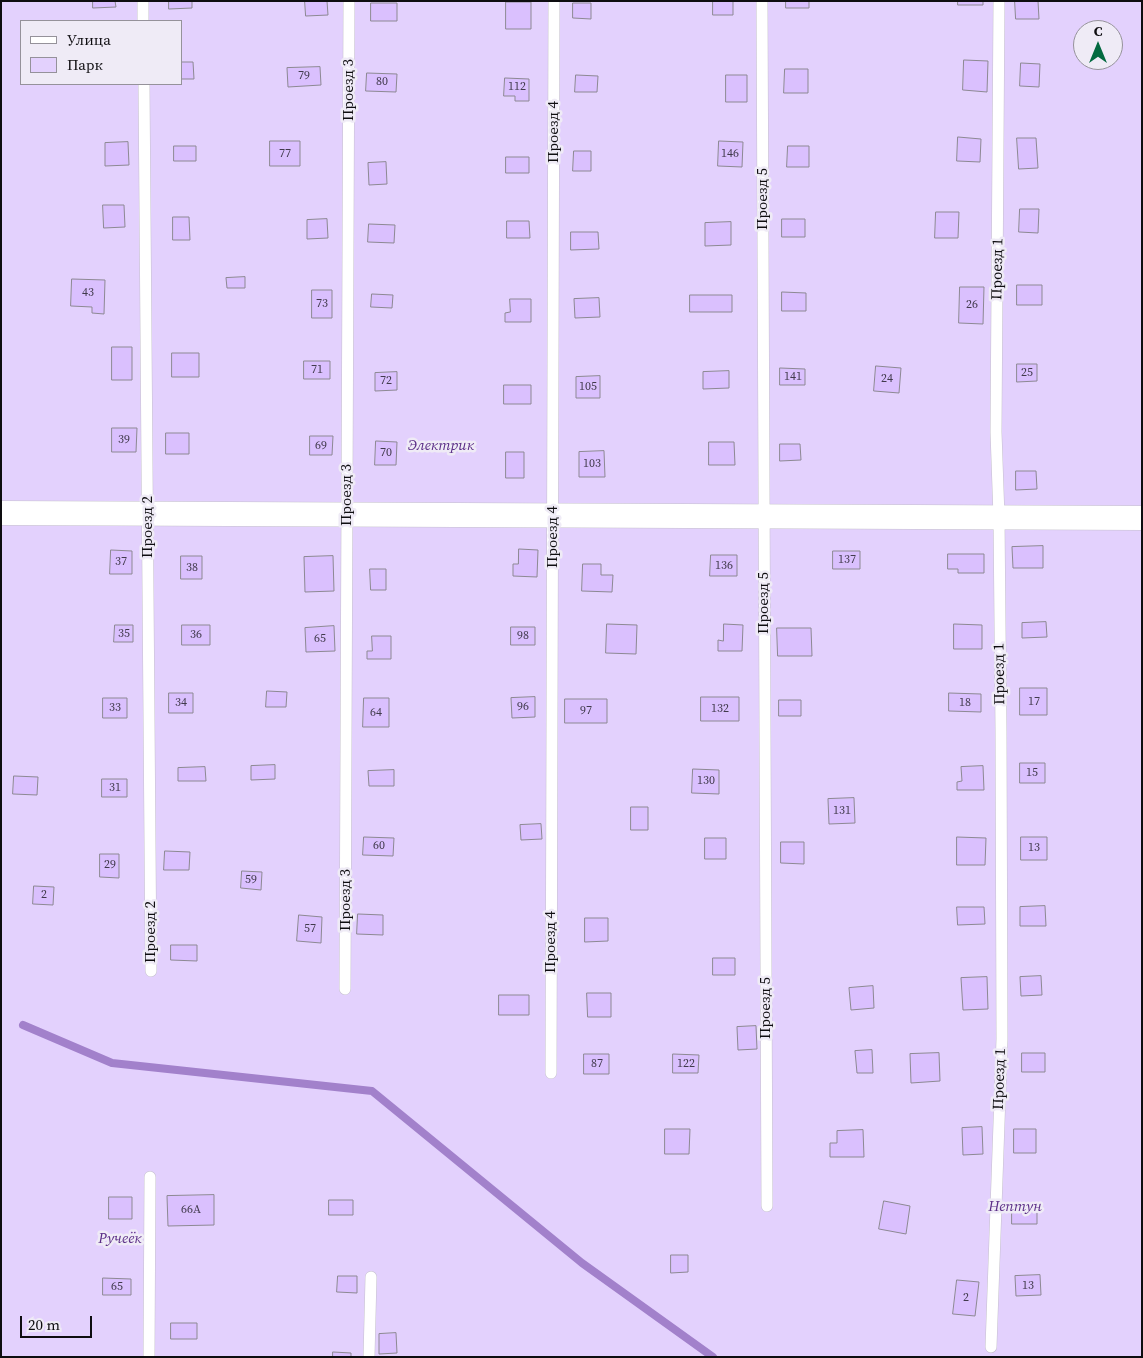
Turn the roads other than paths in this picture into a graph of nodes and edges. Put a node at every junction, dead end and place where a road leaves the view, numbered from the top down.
1 (143, 1) edge
2 (349, 1) edge
3 (554, 1) edge
4 (762, 1) edge
5 (1000, 1) edge
6 (143, 20) edge
7 (144, 85) edge
8 (1, 513) edge
9 (148, 514) junction
10 (347, 515) junction
11 (553, 516) junction
12 (764, 516) junction
13 (999, 517) junction
14 (1142, 518) edge
15 (151, 971) dead end
16 (345, 989) dead end
17 (551, 1073) dead end
18 (150, 1177) dead end
19 (766, 1206) dead end
20 (371, 1277) dead end
21 (991, 1347) dead end
22 (149, 1357) edge
23 (369, 1357) edge

1 - 6 lane
2 - 10 lane, Проезд 3
3 - 11 lane, Проезд 4
4 - 12 lane, Проезд 5
5 - 13 lane, Проезд 1
7 - 9 lane, Проезд 2
8 - 9 street
9 - 10 street
9 - 15 lane, Проезд 2
10 - 11 street
10 - 16 lane, Проезд 3
11 - 12 street
11 - 17 lane, Проезд 4
12 - 13 street
12 - 19 lane, Проезд 5
13 - 14 street
13 - 21 lane, Проезд 1
18 - 22 lane
20 - 23 lane

